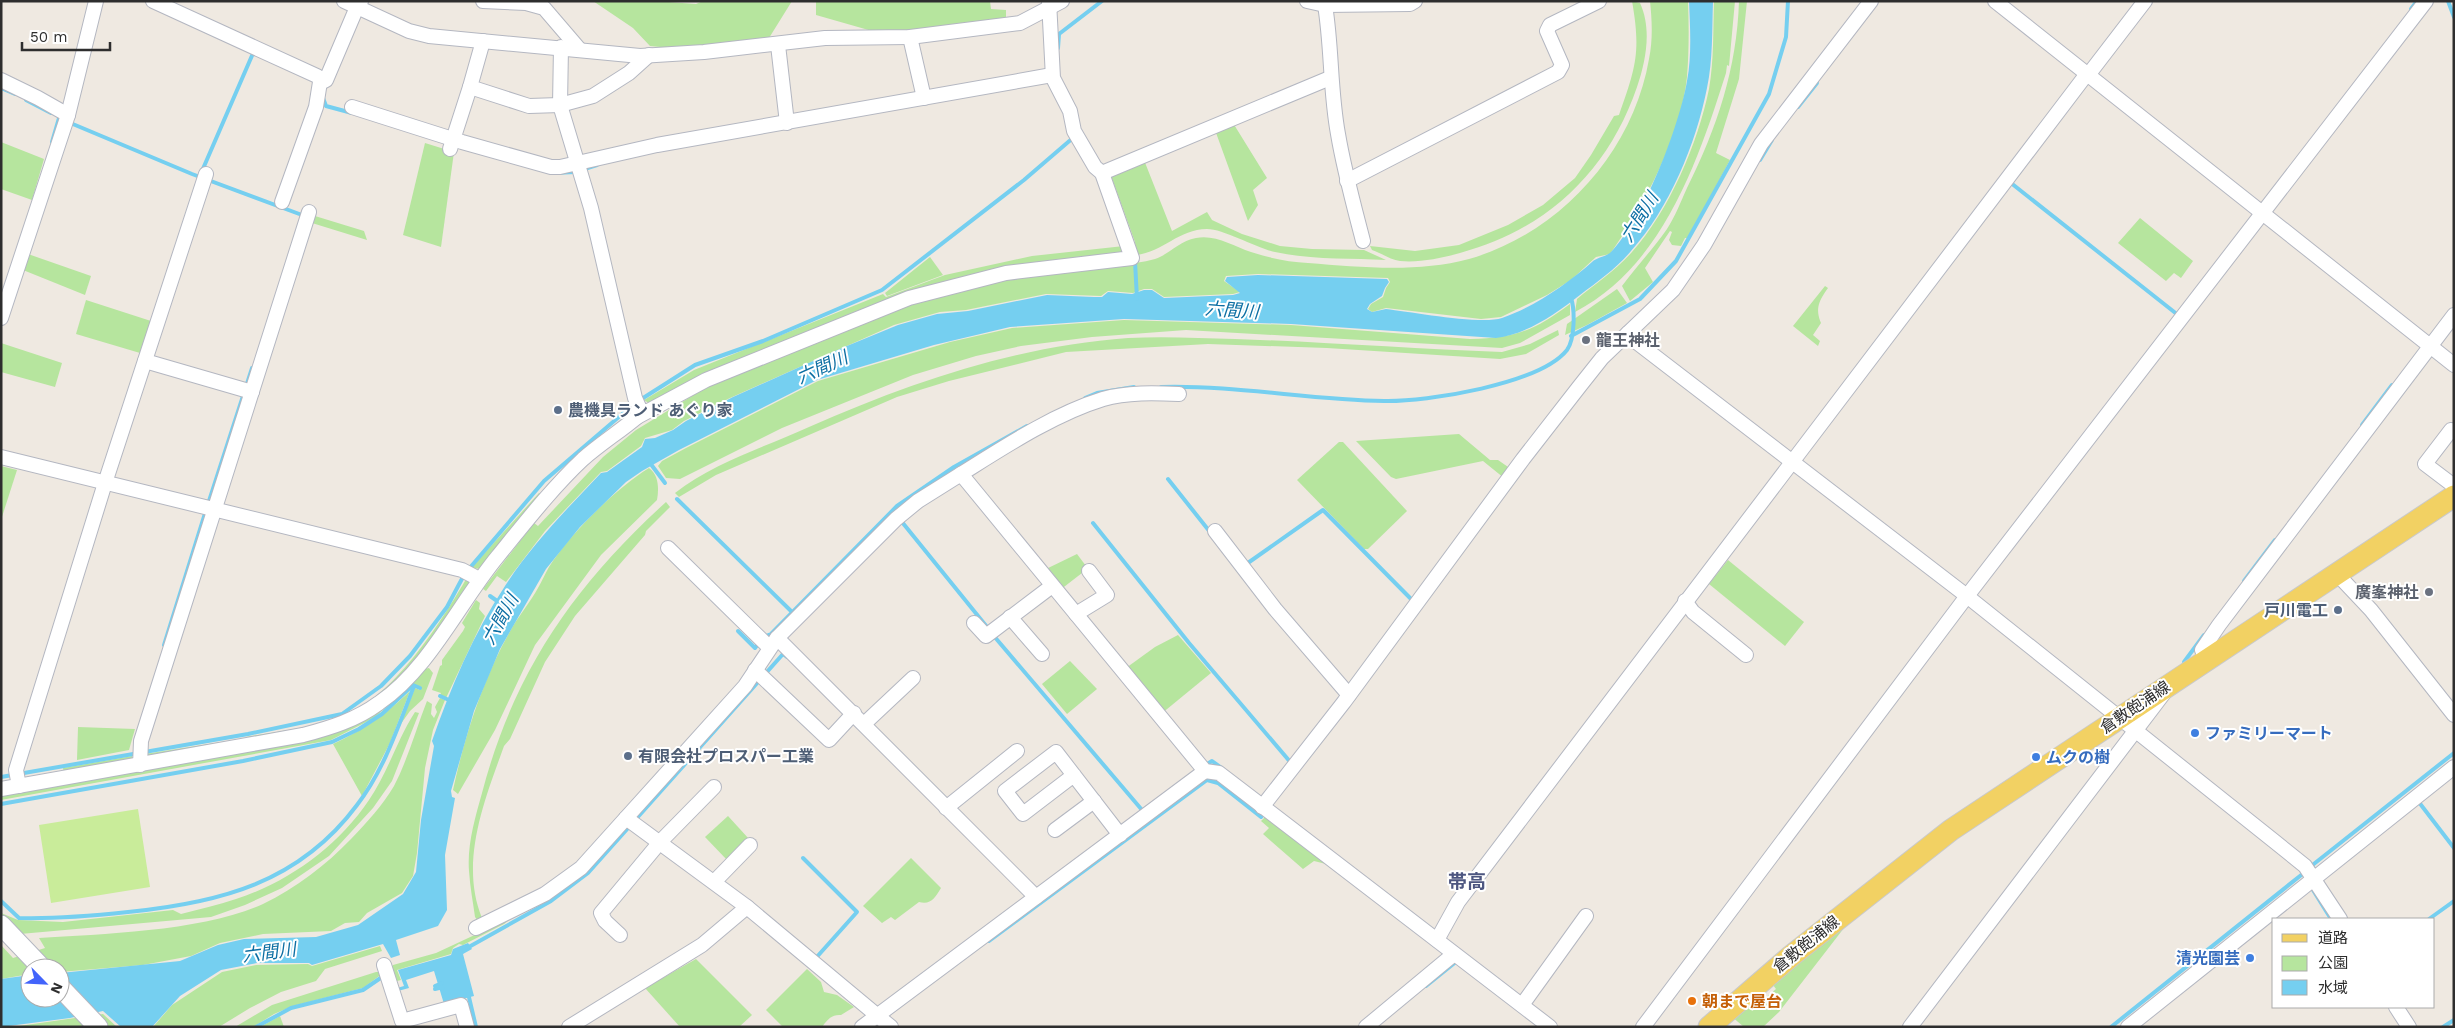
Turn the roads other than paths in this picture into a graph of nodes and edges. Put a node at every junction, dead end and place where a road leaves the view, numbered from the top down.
1 (96, 1) edge
2 (153, 1) edge
3 (483, 1) edge
4 (1307, 1) edge
5 (1415, 1) edge
6 (1599, 1) edge
7 (1871, 1) edge
8 (1995, 1) edge
9 (2145, 1) edge
10 (2426, 1) edge
11 (354, 3) edge
12 (1054, 3) edge
13 (1325, 5) junction
14 (910, 38) junction
15 (483, 41) junction
16 (778, 45) junction
17 (561, 47) junction
18 (580, 50) junction
19 (649, 55) junction
20 (1331, 75) junction
21 (2088, 75) junction
22 (1053, 78) junction
23 (1, 80) edge
24 (323, 81) junction
25 (470, 87) junction
26 (924, 98) junction
27 (560, 105) junction
28 (352, 108) dead end
29 (66, 119) junction
30 (787, 122) junction
31 (452, 144) junction
32 (580, 169) junction
33 (1105, 172) junction
34 (205, 178) dead end
35 (1348, 181) junction
36 (282, 202) dead end
37 (2260, 210) junction
38 (309, 212) dead end
39 (1363, 241) dead end
40 (2454, 315) edge
41 (1, 318) edge
42 (1631, 337) junction
43 (2428, 344) junction
44 (145, 361) junction
45 (2454, 365) edge
46 (248, 390) junction
47 (1179, 394) dead end
48 (637, 407) junction
49 (2450, 430) dead end
50 (1, 457) edge
51 (1795, 465) junction
52 (961, 474) junction
53 (103, 485) junction
54 (2454, 486) edge
55 (2454, 496) edge
56 (210, 511) junction
57 (1215, 531) dead end
58 (668, 548) dead end
59 (1089, 571) dead end
60 (471, 574) junction
61 (2337, 574) junction
62 (1052, 586) junction
63 (1965, 595) junction
64 (1687, 604) junction
65 (1076, 614) junction
66 (1010, 617) junction
67 (974, 623) dead end
68 (773, 642) junction
69 (1042, 654) dead end
70 (1746, 655) dead end
71 (2206, 660) junction
72 (760, 675) junction
73 (913, 678) dead end
74 (1348, 695) junction
75 (2454, 715) edge
76 (851, 716) junction
77 (864, 724) junction
78 (2130, 726) junction
79 (1016, 751) dead end
80 (140, 756) junction
81 (2454, 766) edge
82 (1203, 768) junction
83 (1074, 775) junction
84 (17, 779) junction
85 (714, 787) dead end
86 (1, 790) edge
87 (1094, 801) junction
88 (1266, 806) junction
89 (946, 808) junction
90 (631, 822) junction
91 (1055, 830) dead end
92 (1117, 831) junction
93 (660, 842) junction
94 (750, 845) dead end
95 (2309, 872) junction
96 (714, 882) junction
97 (1033, 894) junction
98 (747, 907) junction
99 (1586, 916) dead end
100 (2339, 918) edge
101 (476, 928) dead end
102 (7, 931) edge
103 (620, 935) dead end
104 (1438, 937) junction
105 (1454, 954) junction
106 (33, 958) edge
107 (384, 965) dead end
108 (70, 998) edge
109 (1522, 1005) junction
110 (2397, 1008) edge
111 (884, 1021) edge
112 (403, 1024) edge
113 (98, 1027) edge
114 (468, 1027) edge
115 (569, 1027) edge
116 (862, 1027) edge
117 (1366, 1027) edge
118 (1550, 1027) edge
119 (1644, 1027) edge
120 (1709, 1027) edge
121 (1910, 1027) edge
122 (2128, 1027) edge
123 (2409, 1027) edge

1 - 29 street
2 - 24 street
3 - 18 street
4 - 13 street
5 - 13 street
6 - 35 street
7 - 42 street
8 - 21 street
9 - 21 street
10 - 37 street
11 - 15 street
11 - 24 street
12 - 14 street
12 - 22 street
13 - 20 street
14 - 16 street
14 - 26 street
15 - 17 street
15 - 25 street
16 - 19 street
16 - 30 street
17 - 18 street
17 - 27 street
18 - 19 street
19 - 27 street
20 - 33 street
20 - 35 street
21 - 37 street
21 - 51 street
22 - 26 street
22 - 33 street
23 - 29 street
24 - 36 street
25 - 27 street
25 - 31 street
26 - 30 street
27 - 32 street
28 - 31 street
29 - 41 street
30 - 32 street
31 - 32 street
32 - 48 street
33 - 48 street
34 - 44 street
35 - 39 street
37 - 43 street
37 - 63 street
38 - 46 street
40 - 43 street
42 - 51 street
42 - 74 street
43 - 45 street
43 - 71 street
44 - 46 street
44 - 53 street
46 - 56 street
47 - 52 street
48 - 60 street
49 - 54 street
50 - 53 street
51 - 63 street
51 - 64 street
52 - 62 street
52 - 68 street
53 - 56 street
53 - 84 street
55 - 61 main road, 倉敷飽浦線
56 - 60 street
56 - 80 street
57 - 74 street
58 - 68 street
59 - 65 street
60 - 80 street
61 - 71 main road, 倉敷飽浦線
61 - 75 street
62 - 65 street
62 - 66 street
63 - 78 street
63 - 119 street
64 - 70 street
64 - 104 street
65 - 82 street
66 - 67 street
66 - 69 street
68 - 72 street
68 - 76 street
71 - 78 main road, 倉敷飽浦線
72 - 76 street
72 - 90 street
73 - 77 street
74 - 88 street
76 - 77 street
77 - 89 street
78 - 95 street
78 - 120 main road, 倉敷飽浦線
78 - 121 street
79 - 89 street
80 - 84 street
81 - 95 street
82 - 88 street
82 - 92 street
83 - 83 street
83 - 87 street
84 - 86 street
85 - 93 street
87 - 91 street
87 - 92 street
88 - 104 street
89 - 97 street
90 - 93 street
90 - 101 street
92 - 97 street
93 - 96 street
93 - 103 street
94 - 96 street
95 - 100 street
95 - 122 street
96 - 98 street
97 - 111 street
98 - 111 street
98 - 115 street
99 - 109 street
102 - 106 main road
104 - 105 street
105 - 109 street
105 - 117 street
107 - 112 street
108 - 113 main road
109 - 118 street
110 - 123 street
111 - 116 street
112 - 114 street

